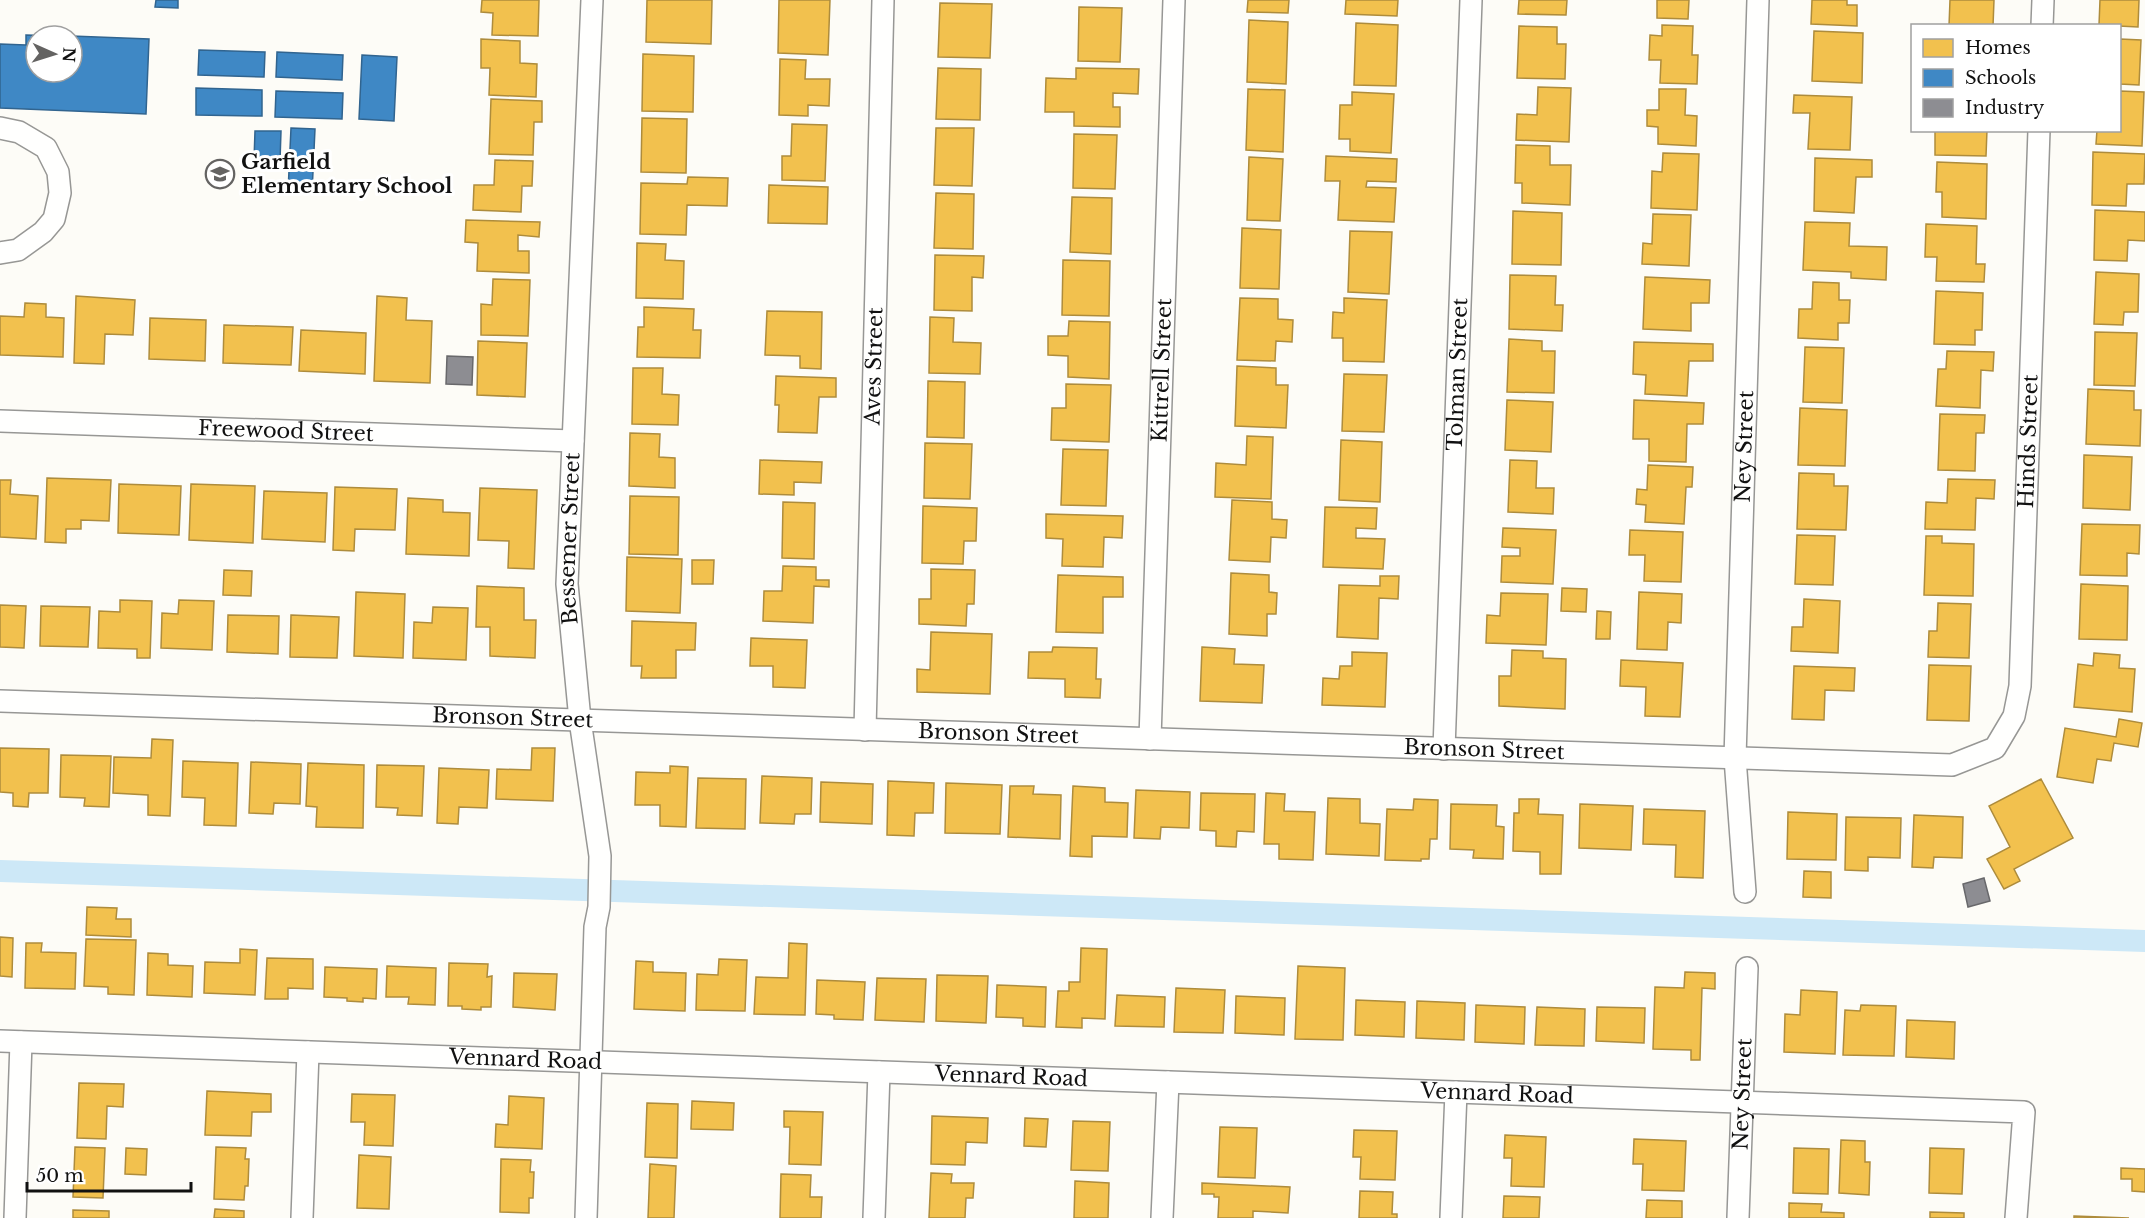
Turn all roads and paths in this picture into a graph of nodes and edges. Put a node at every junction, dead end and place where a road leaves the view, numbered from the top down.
1 (591, 0) edge
2 (883, 0) edge
3 (1174, 0) edge
4 (1470, 0) edge
5 (1758, 0) edge
6 (2043, 0) edge
7 (2042, 24) edge
8 (0, 128) edge
9 (2039, 132) edge
10 (0, 253) edge
11 (0, 421) edge
12 (573, 441) junction
13 (0, 701) edge
14 (580, 720) junction
15 (865, 730) junction
16 (1150, 739) junction
17 (1995, 748) joint
18 (1444, 749) junction
19 (1736, 758) junction
20 (1745, 892) dead end
21 (1747, 968) dead end
22 (10, 1041) edge
23 (308, 1052) junction
24 (591, 1062) junction
25 (879, 1072) junction
26 (1167, 1082) junction
27 (1456, 1092) junction
28 (1742, 1102) junction
29 (15, 1218) edge
30 (302, 1218) edge
31 (586, 1218) edge
32 (874, 1218) edge
33 (1162, 1218) edge
34 (1451, 1218) edge
35 (1738, 1218) edge
36 (2016, 1218) edge

1 - 12 street, Bessemer Street
2 - 15 street, Aves Street
3 - 16 street, Kittrell Street
4 - 18 street, Tolman Street
5 - 19 street, Ney Street
6 - 7 street
8 - 10 street
9 - 17 street, Hinds Street
11 - 12 street, Freewood Street
12 - 14 street, Bessemer Street
13 - 14 street, Bronson Street
14 - 15 street, Bronson Street
14 - 24 street, Bessemer Street
15 - 16 street, Bronson Street
16 - 18 street, Bronson Street
17 - 19 street, Bronson Street
18 - 19 street, Bronson Street
19 - 20 street, Ney Street
21 - 28 street, Ney Street
22 - 23 street, Vennard Road
22 - 29 street
23 - 24 street, Vennard Road
23 - 30 street
24 - 25 street, Vennard Road
24 - 31 street, Bessemer Street
25 - 26 street, Vennard Road
25 - 32 street
26 - 27 street, Vennard Road
26 - 33 street
27 - 28 street, Vennard Road
27 - 34 street
28 - 35 street, Ney Street
28 - 36 street, Vennard Road

